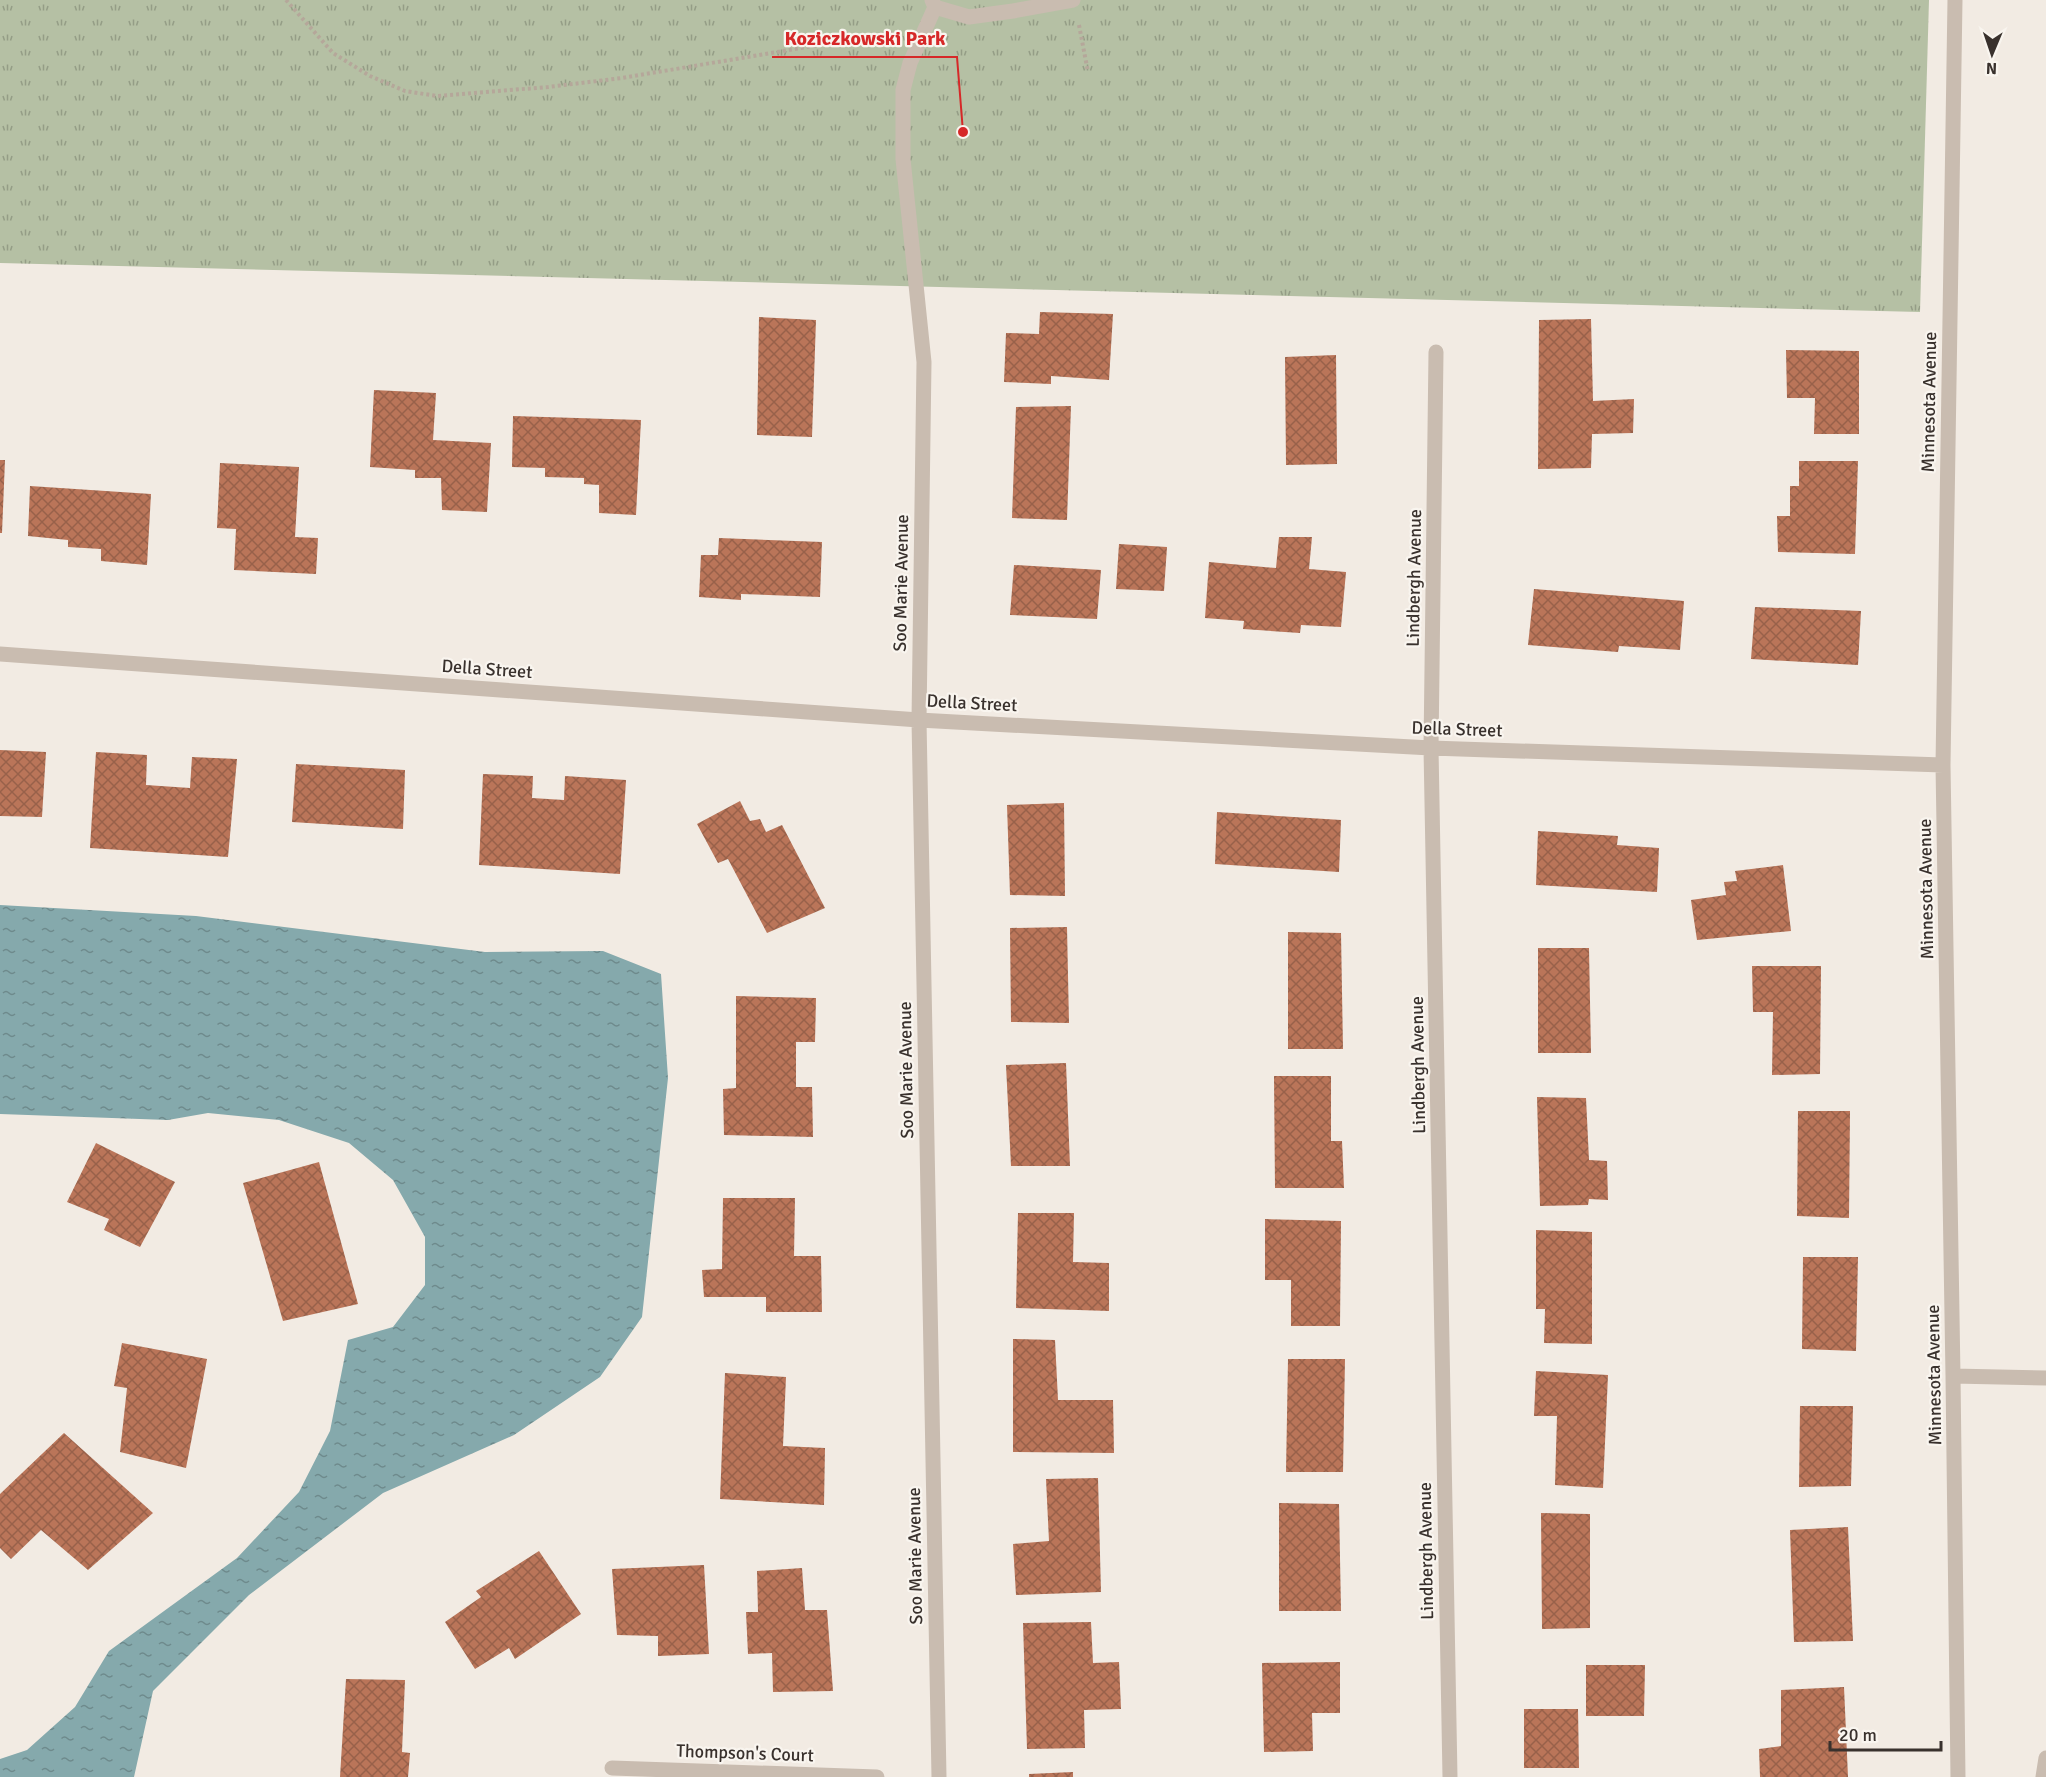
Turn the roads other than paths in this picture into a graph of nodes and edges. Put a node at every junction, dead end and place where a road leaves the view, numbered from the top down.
1 (1074, 0) edge
2 (1955, 0) edge
3 (934, 4) edge
4 (1436, 352) dead end
5 (0, 654) edge
6 (919, 720) junction
7 (1431, 748) junction
8 (1943, 765) junction
9 (1953, 1376) junction
10 (2046, 1378) edge
11 (2046, 1758) edge
12 (612, 1768) dead end
13 (877, 1777) edge
14 (939, 1777) edge
15 (1450, 1777) edge
16 (1958, 1777) edge
17 (2043, 1777) edge

1 - 3 street
2 - 8 street, Minnesota Avenue
3 - 6 street, Soo Marie Avenue
4 - 7 street, Lindbergh Avenue
5 - 6 street, Della Street
6 - 7 street, Della Street
6 - 14 street, Soo Marie Avenue
7 - 8 street, Della Street
7 - 15 street, Lindbergh Avenue
8 - 9 street, Minnesota Avenue
9 - 10 street
9 - 16 street, Minnesota Avenue
11 - 17 street
12 - 13 street, Thompson's Court

